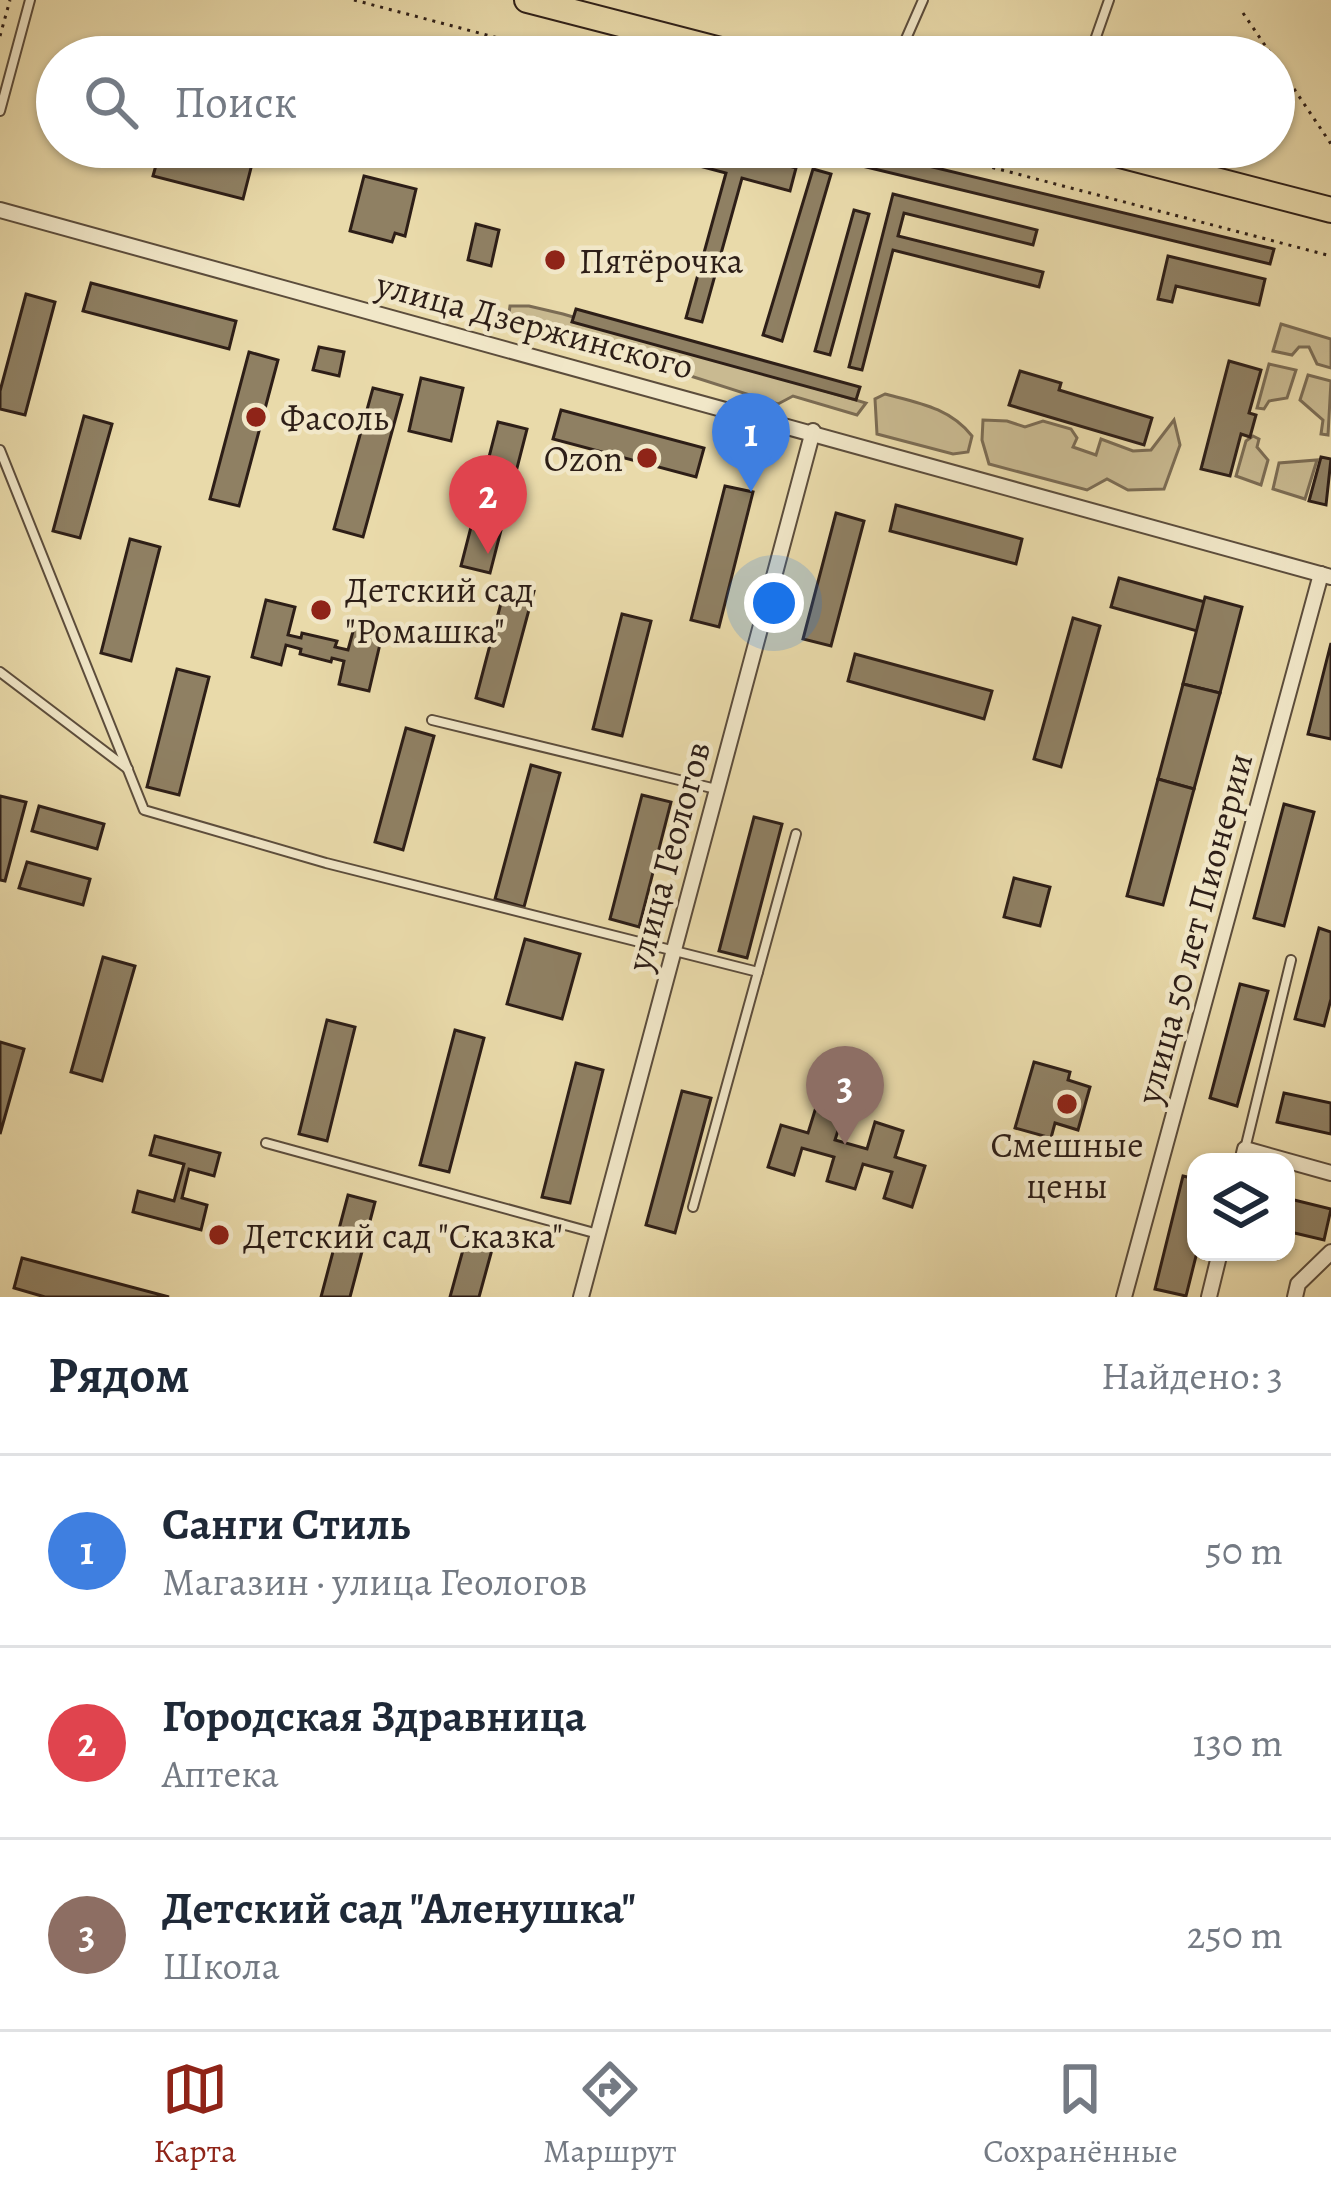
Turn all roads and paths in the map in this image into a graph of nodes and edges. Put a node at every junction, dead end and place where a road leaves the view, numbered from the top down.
1 (10, 0) edge
2 (30, 0) edge
3 (354, 0) edge
4 (527, 0) edge
5 (923, 0) edge
6 (1109, 0) edge
7 (559, 3) edge
8 (1244, 14) dead end
9 (0, 36) edge
10 (490, 36) edge
11 (674, 36) edge
12 (907, 36) edge
13 (1097, 36) edge
14 (1258, 36) edge
15 (1295, 91) edge
16 (0, 111) edge
17 (1331, 144) edge
18 (994, 168) edge
19 (1170, 168) edge
20 (0, 210) edge
21 (1331, 210) edge
22 (1331, 256) edge
23 (813, 431) junction
24 (0, 449) edge
25 (1326, 576) edge
26 (0, 672) edge
27 (432, 720) dead end
28 (131, 772) junction
29 (717, 789) junction
30 (796, 835) dead end
31 (674, 950) junction
32 (1292, 960) dead end
33 (758, 972) junction
34 (266, 1143) dead end
35 (1245, 1153) edge
36 (1295, 1166) edge
37 (1331, 1173) edge
38 (692, 1207) dead end
39 (598, 1234) junction
40 (1331, 1252) edge
41 (1218, 1261) edge
42 (581, 1297) edge
43 (1124, 1297) edge
44 (1209, 1297) edge
45 (1295, 1297) edge

1 - 9 path
2 - 16 lane
3 - 10 path
4 - 7 highway
5 - 12 lane
6 - 13 lane
7 - 11 highway
8 - 14 path
15 - 17 path
18 - 22 path
19 - 21 highway
20 - 23 street, улица Дзержинского
23 - 25 street, улица Дзержинского
23 - 29 street, улица Геологов
24 - 28 lane
25 - 43 street, улица 50 лет Пионерии
26 - 28 lane
27 - 29 lane
28 - 31 lane
29 - 31 street, улица Геологов
30 - 33 lane
31 - 33 lane
31 - 39 street, улица Геологов
32 - 35 lane
33 - 38 lane
34 - 39 lane
36 - 37 street
39 - 42 street, улица Геологов
40 - 45 street
41 - 44 street

